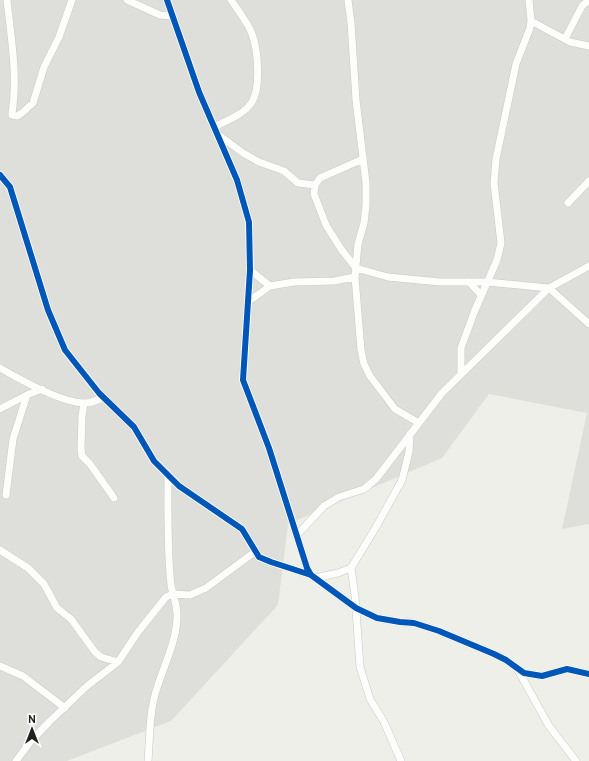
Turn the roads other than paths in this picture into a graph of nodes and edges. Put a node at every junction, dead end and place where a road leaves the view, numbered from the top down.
1 (7, 0) edge
2 (72, 0) edge
3 (127, 0) edge
4 (167, 0) edge
5 (231, 0) edge
6 (348, 0) edge
7 (530, 0) edge
8 (589, 0) edge
9 (172, 16) junction
10 (531, 21) junction
11 (565, 39) junction
12 (589, 46) edge
13 (215, 130) junction
14 (363, 159) junction
15 (0, 175) edge
16 (589, 181) edge
17 (315, 185) junction
18 (568, 203) dead end
19 (589, 266) edge
20 (356, 268) junction
21 (250, 270) junction
22 (355, 278) junction
23 (468, 282) junction
24 (487, 282) junction
25 (270, 286) junction
26 (550, 288) junction
27 (481, 295) junction
28 (249, 302) junction
29 (589, 324) edge
30 (0, 368) edge
31 (461, 373) junction
32 (29, 383) junction
33 (42, 389) junction
34 (28, 395) junction
35 (104, 397) junction
36 (84, 403) junction
37 (0, 409) edge
38 (419, 423) junction
39 (410, 434) junction
40 (168, 475) junction
41 (6, 495) dead end
42 (114, 498) dead end
43 (296, 536) junction
44 (0, 550) edge
45 (256, 552) junction
46 (351, 568) junction
47 (313, 577) junction
48 (173, 594) junction
49 (356, 608) junction
50 (118, 662) junction
51 (0, 666) edge
52 (518, 670) junction
53 (589, 674) edge
54 (65, 708) junction
55 (16, 761) edge
56 (148, 761) edge
57 (401, 761) edge
58 (576, 761) edge

1 - 2 street
3 - 9 street
4 - 9 street
5 - 13 street
6 - 14 street
7 - 10 street
8 - 11 street
9 - 13 street
10 - 11 street
10 - 24 street
11 - 12 street
13 - 17 street
13 - 21 street
14 - 17 street
14 - 20 street
15 - 35 street
16 - 18 street
17 - 20 street
19 - 26 street
20 - 22 street
20 - 23 street
21 - 25 street
21 - 28 street
22 - 25 street
22 - 38 street
23 - 24 street
23 - 27 street
24 - 26 street
24 - 27 street
25 - 28 street
26 - 29 street
26 - 31 street
27 - 31 street
28 - 43 street
30 - 32 street
31 - 38 street
32 - 33 street
32 - 34 street
33 - 34 street
33 - 36 street
34 - 37 street
34 - 41 street
35 - 36 street
35 - 40 street
36 - 42 street
38 - 39 street
39 - 43 street
39 - 46 street
40 - 45 street
40 - 48 street
43 - 47 street
44 - 50 street
45 - 47 street
45 - 48 street
46 - 47 street
46 - 49 street
47 - 49 street
48 - 50 street
48 - 56 street
49 - 52 street
49 - 57 street
50 - 54 street
51 - 54 street
52 - 53 street
52 - 58 street
54 - 55 street

